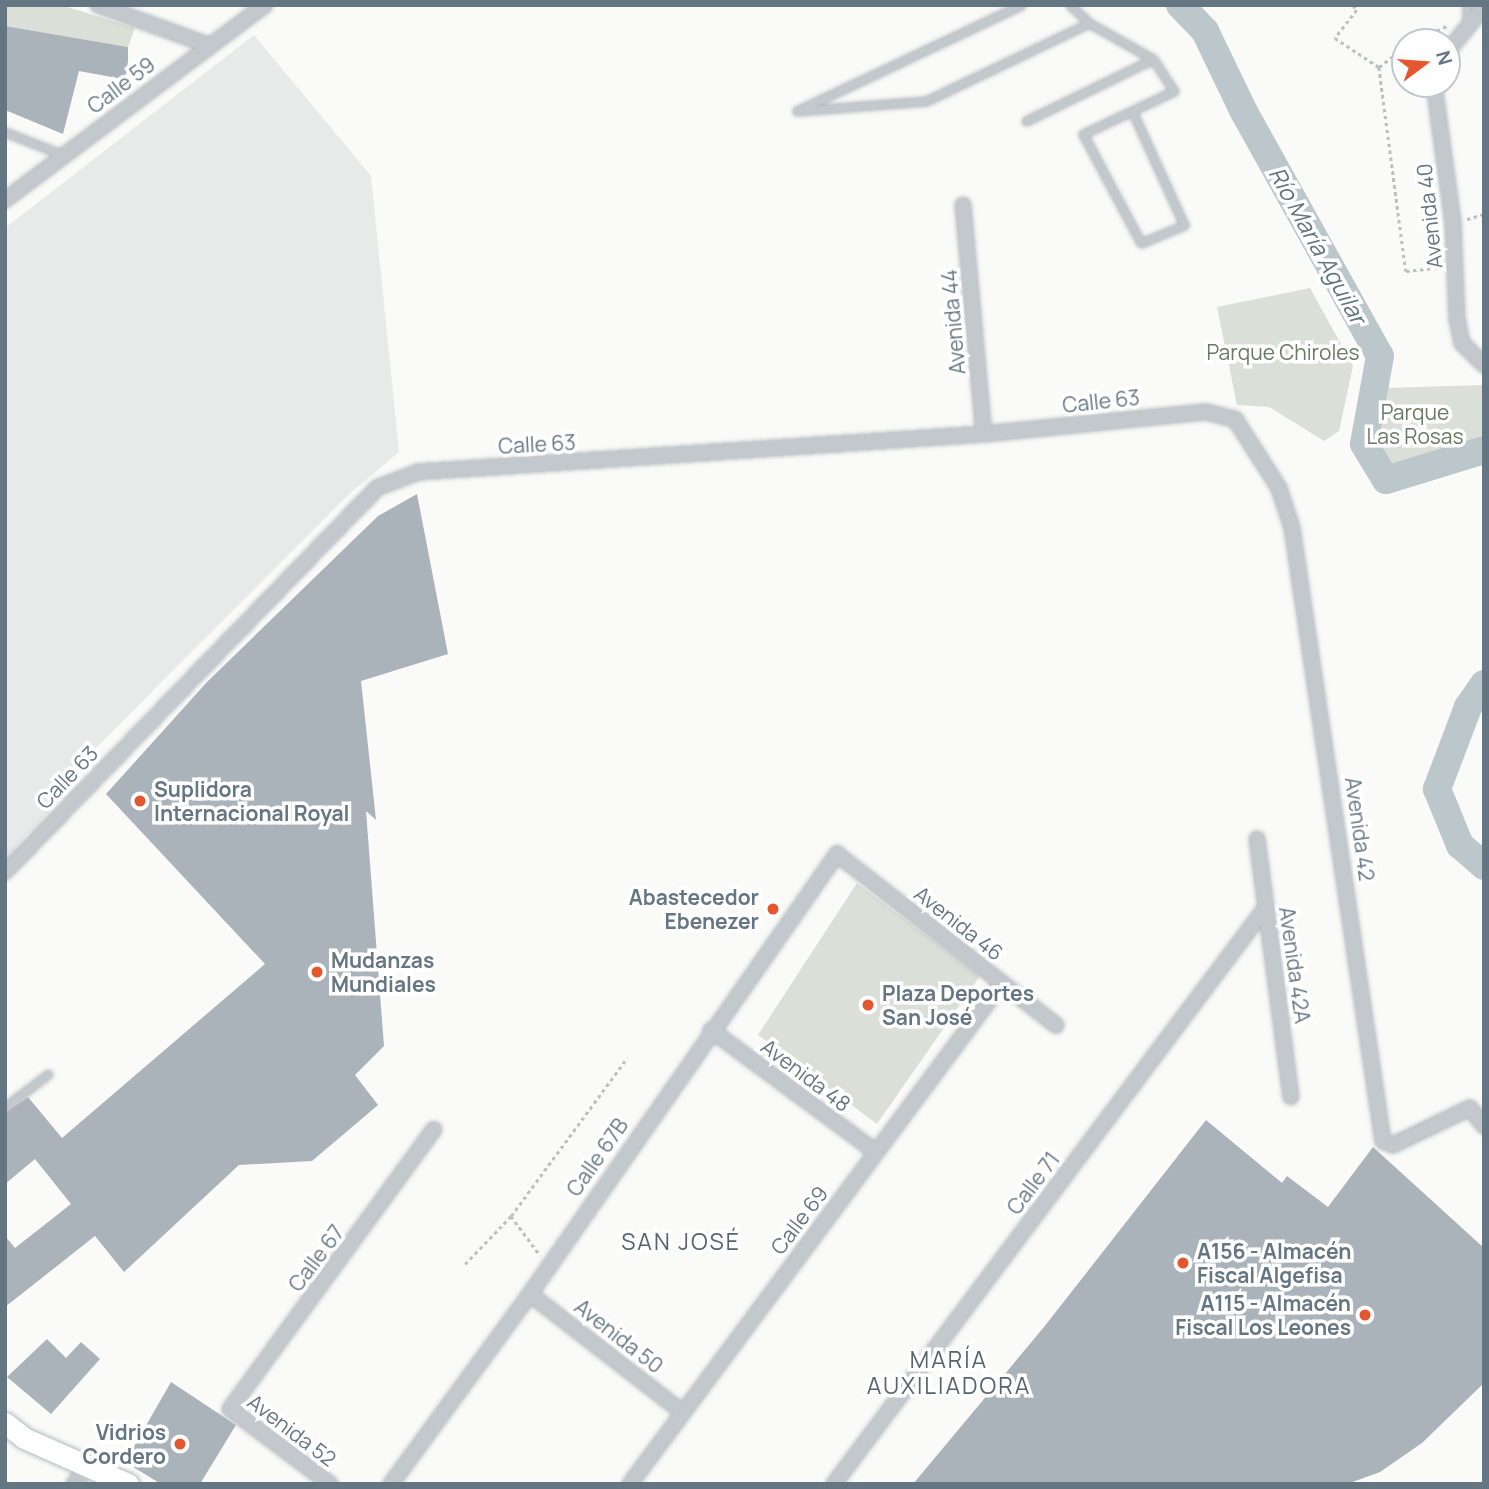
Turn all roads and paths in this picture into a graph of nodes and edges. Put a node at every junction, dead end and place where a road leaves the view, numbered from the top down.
1 (98, 5) edge
2 (265, 5) edge
3 (1021, 5) edge
4 (1070, 5) edge
5 (1353, 5) edge
6 (1467, 5) edge
7 (1484, 7) edge
8 (1089, 23) junction
9 (1466, 23) junction
10 (1440, 28) edge
11 (1461, 31) edge
12 (208, 45) junction
13 (1391, 58) edge
14 (1153, 59) junction
15 (1380, 67) junction
16 (1436, 98) edge
17 (1132, 111) junction
18 (1026, 121) dead end
19 (5, 132) edge
20 (64, 155) junction
21 (5, 200) edge
22 (963, 205) dead end
23 (1456, 265) junction
24 (1484, 365) edge
25 (1234, 419) joint
26 (984, 434) junction
27 (1257, 839) dead end
28 (837, 854) joint
29 (5, 872) edge
30 (1266, 907) junction
31 (1002, 983) junction
32 (1056, 1025) dead end
33 (711, 1030) junction
34 (627, 1058) dead end
35 (48, 1074) dead end
36 (1291, 1097) dead end
37 (5, 1107) edge
38 (1484, 1126) edge
39 (434, 1129) dead end
40 (876, 1152) junction
41 (511, 1216) junction
42 (465, 1264) dead end
43 (547, 1264) junction
44 (530, 1294) junction
45 (230, 1409) joint
46 (682, 1412) junction
47 (5, 1423) edge
48 (88, 1466) junction
49 (74, 1484) edge
50 (128, 1484) edge
51 (330, 1484) edge
52 (391, 1484) edge
53 (630, 1484) edge
54 (834, 1484) edge

1 - 12 street
2 - 12 street, Calle 59
3 - 8 lane
4 - 8 lane
5 - 15 path
6 - 9 lane
7 - 9 street
8 - 14 lane
9 - 10 path
9 - 11 street
12 - 20 street, Calle 59
13 - 15 path
14 - 17 lane
14 - 18 lane
15 - 23 path
16 - 23 street, Avenida 40
17 - 17 lane
19 - 20 lane
20 - 21 street, Calle 59
22 - 26 street, Avenida 44
23 - 24 street, Avenida 40
25 - 26 street, Calle 63
25 - 38 street, Avenida 42
26 - 29 street, Calle 63
27 - 30 street, Avenida 42A
28 - 31 street, Avenida 46
28 - 33 street, Calle 67B
30 - 36 street, Avenida 42A
30 - 54 street, Calle 71
31 - 32 street, Avenida 46
31 - 40 street, Calle 69
33 - 40 street, Avenida 48
33 - 43 street, Calle 67B
34 - 41 path
35 - 37 lane
39 - 45 street, Calle 67
40 - 46 street, Calle 69
41 - 42 path
41 - 43 path
43 - 44 street, Calle 67B
44 - 46 street, Avenida 50
44 - 52 street, Calle 67B
45 - 51 street, Avenida 52
46 - 53 street, Calle 69
47 - 48 street
48 - 49 street
48 - 50 street

